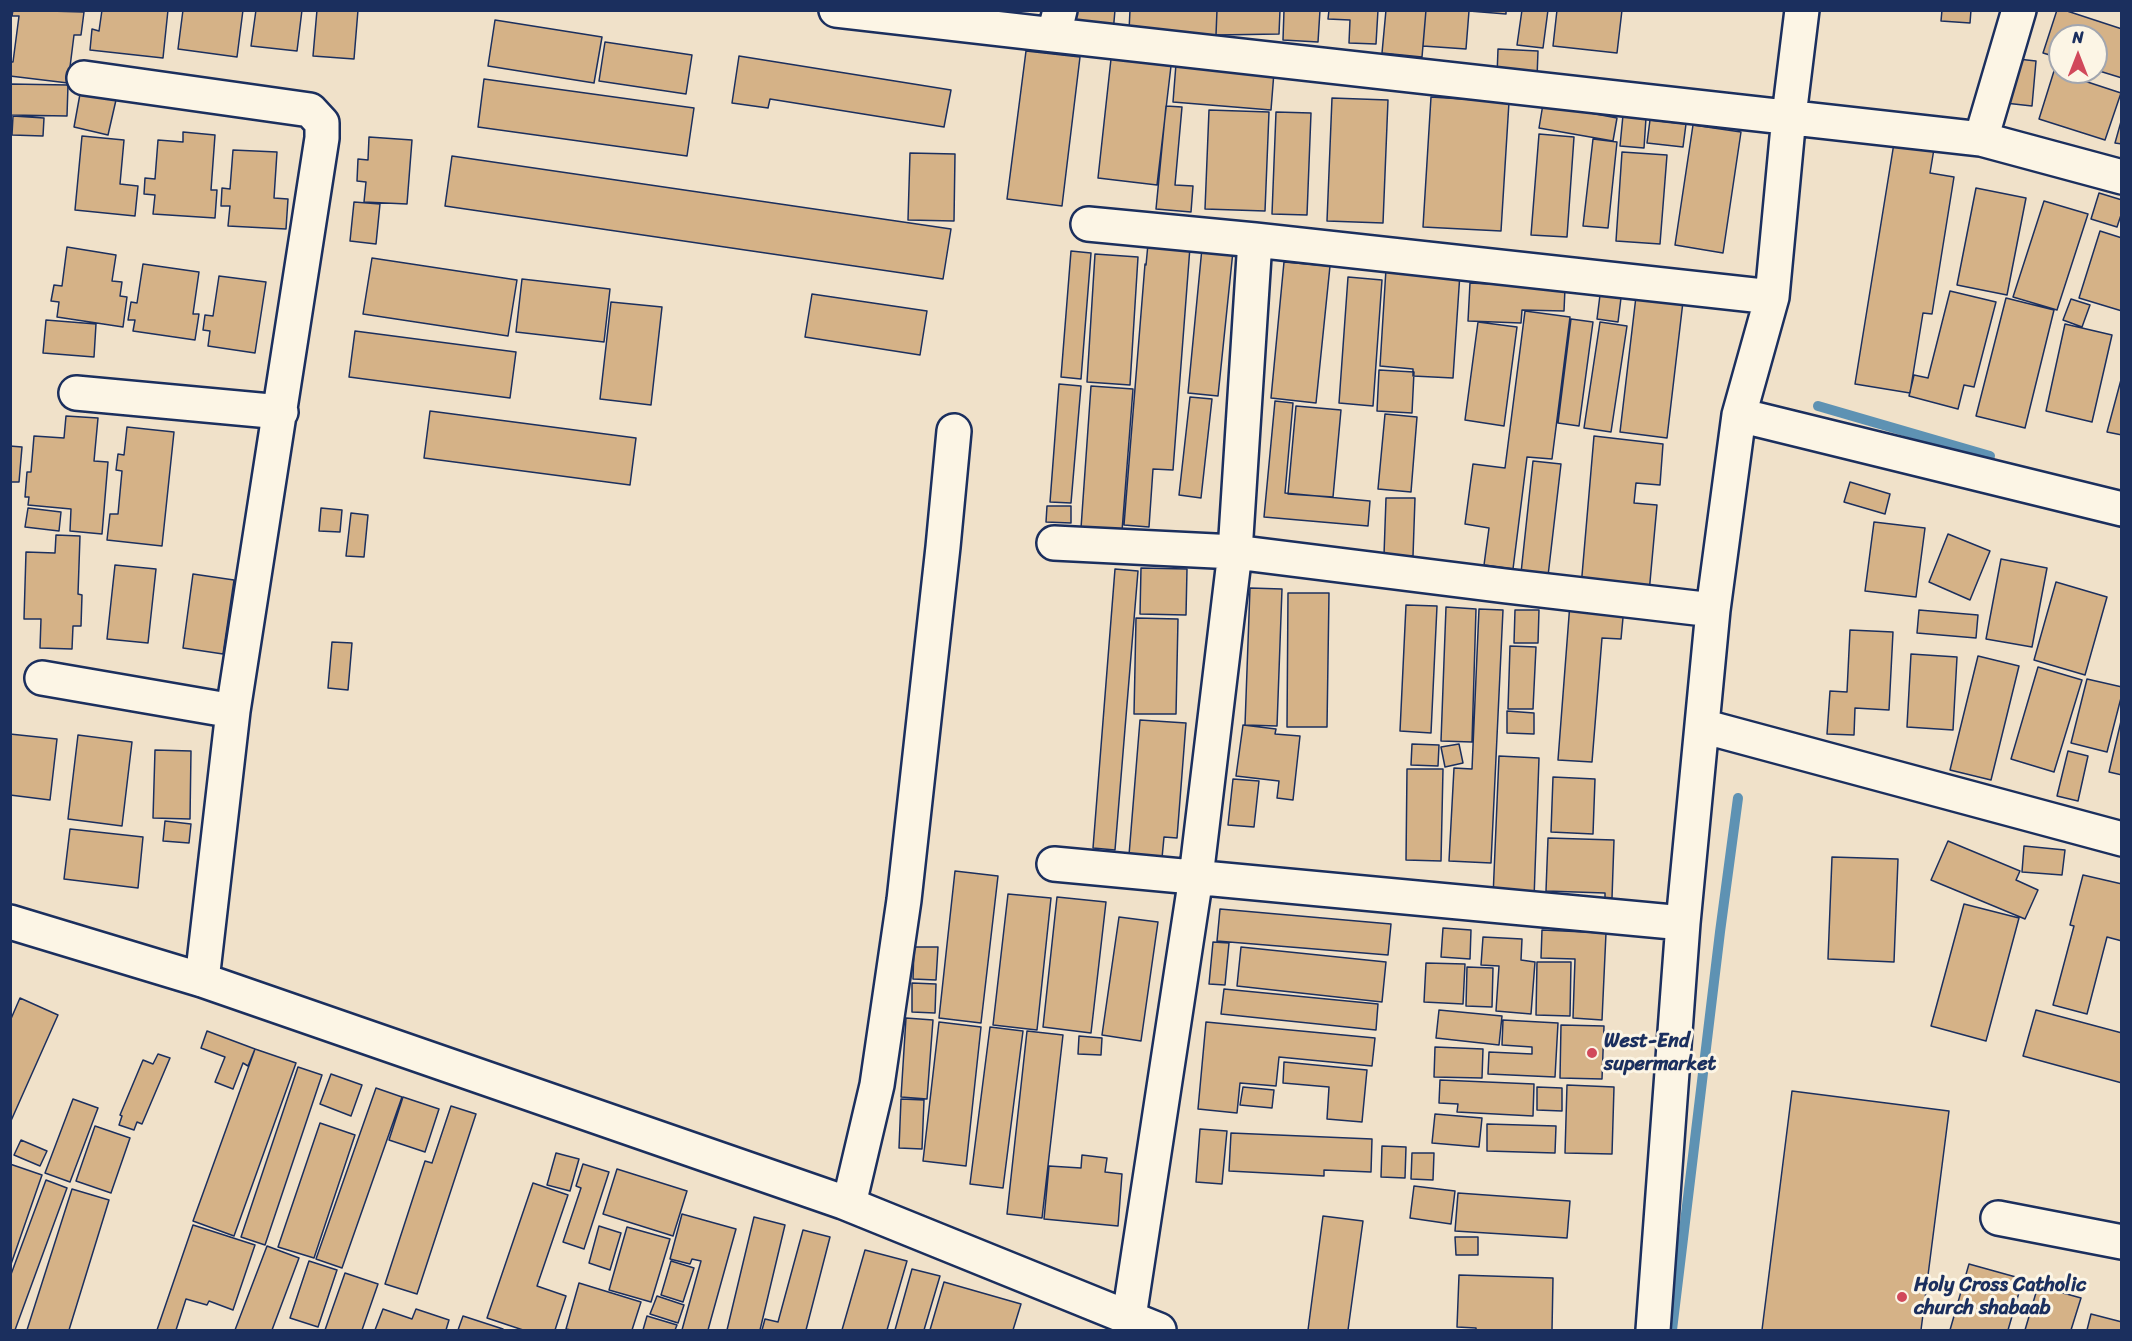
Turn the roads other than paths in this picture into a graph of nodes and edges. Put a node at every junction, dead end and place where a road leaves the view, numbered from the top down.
1 (836, 10) edge
2 (1802, 10) edge
3 (2019, 10) edge
4 (1057, 23) edge
5 (84, 78) dead end
6 (1789, 116) junction
7 (1981, 139) junction
8 (2121, 177) edge
9 (1088, 224) dead end
10 (1255, 240) junction
11 (1772, 297) junction
12 (76, 393) dead end
13 (281, 412) junction
14 (1739, 415) junction
15 (954, 431) dead end
16 (2121, 509) edge
17 (1054, 543) dead end
18 (1234, 552) junction
19 (1713, 610) junction
20 (42, 678) dead end
21 (233, 711) junction
22 (1702, 726) junction
23 (2121, 839) edge
24 (1054, 864) dead end
25 (1196, 877) junction
26 (10, 922) edge
27 (1683, 924) junction
28 (202, 980) junction
29 (849, 1204) junction
30 (1998, 1218) dead end
31 (2121, 1242) edge
32 (1129, 1317) junction
33 (1159, 1330) edge
34 (1653, 1330) edge

1 - 4 street
2 - 6 street
3 - 7 street
4 - 6 street
5 - 13 street
6 - 7 street
6 - 11 street
7 - 8 street
9 - 10 street
10 - 11 street
10 - 18 street
11 - 14 street
12 - 13 street
13 - 21 street
14 - 16 street
14 - 19 street
15 - 29 street
17 - 18 street
18 - 19 street
18 - 25 street
19 - 22 street
20 - 21 street
21 - 28 street
22 - 23 street
22 - 27 street
24 - 25 street
25 - 27 street
25 - 32 street
26 - 28 street
27 - 34 street
28 - 29 street
29 - 32 street
30 - 31 street
32 - 33 street

